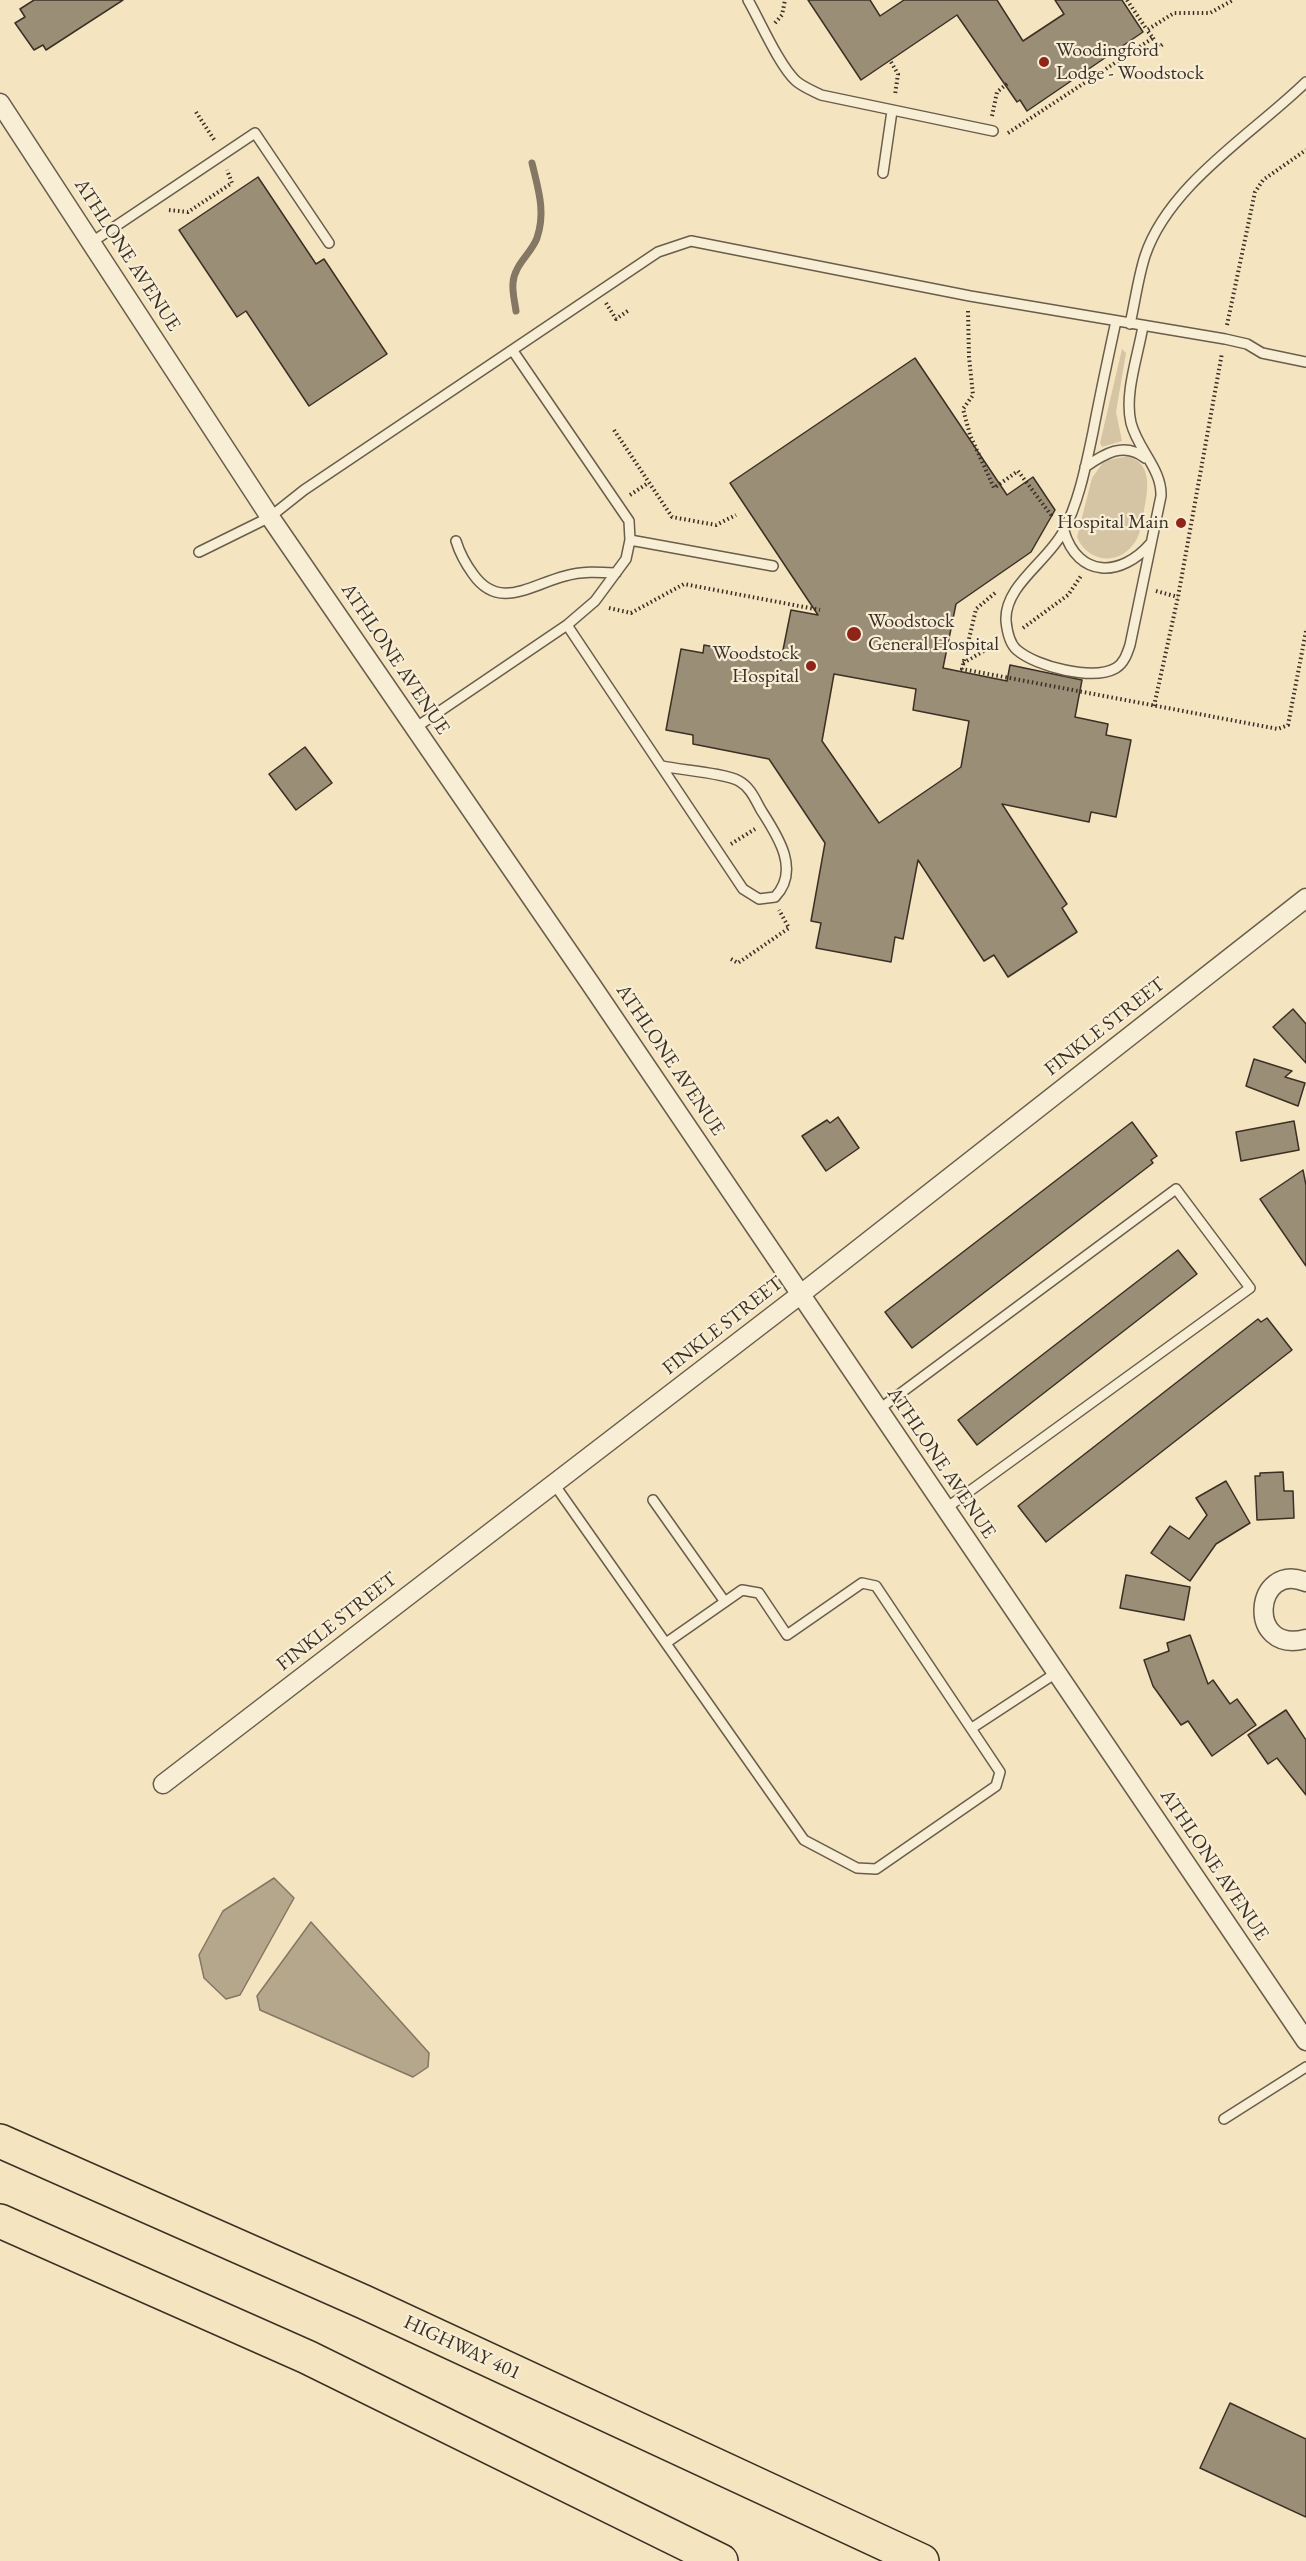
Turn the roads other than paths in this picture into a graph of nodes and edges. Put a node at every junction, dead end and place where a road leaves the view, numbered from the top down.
1 (748, 0) edge
2 (1305, 84) edge
3 (0, 103) edge
4 (892, 111) junction
5 (991, 131) road end
6 (883, 173) dead end
7 (92, 242) junction
8 (329, 243) dead end
9 (1116, 321) junction
10 (1130, 324) junction
11 (1143, 326) junction
12 (513, 351) junction
13 (1306, 362) edge
14 (1150, 462) junction
15 (1085, 467) junction
16 (270, 517) junction
17 (1064, 531) junction
18 (630, 540) junction
19 (456, 541) dead end
20 (1152, 542) junction
21 (199, 552) dead end
22 (773, 566) dead end
23 (616, 573) junction
24 (567, 625) junction
25 (415, 728) junction
26 (662, 766) junction
27 (1306, 898) edge
28 (801, 1294) junction
29 (878, 1410) junction
30 (554, 1484) junction
31 (653, 1500) dead end
32 (944, 1510) junction
33 (1306, 1582) edge
34 (725, 1602) junction
35 (1306, 1639) edge
36 (666, 1644) junction
37 (1056, 1673) junction
38 (972, 1728) junction
39 (163, 1784) dead end
40 (1306, 2041) edge
41 (1306, 2067) edge
42 (1224, 2119) dead end
43 (0, 2141) edge
44 (0, 2221) edge
45 (721, 2561) edge
46 (922, 2561) edge

1 - 4 lane
2 - 10 lane
3 - 7 street, ATHLONE AVENUE
4 - 5 lane
4 - 6 lane
7 - 8 lane
7 - 16 street, ATHLONE AVENUE
9 - 10 lane
9 - 12 lane
9 - 15 lane
10 - 11 lane
11 - 13 lane
11 - 14 lane
12 - 16 lane
12 - 18 lane
14 - 15 lane
14 - 20 lane
15 - 17 lane
16 - 21 lane
16 - 25 street, ATHLONE AVENUE
17 - 20 lane
17 - 20 lane
18 - 22 lane
18 - 23 lane
19 - 23 lane
23 - 24 lane
24 - 25 lane
24 - 26 lane
25 - 28 street, ATHLONE AVENUE
26 - 26 lane
27 - 28 street, FINKLE STREET
28 - 29 street, ATHLONE AVENUE
28 - 30 street, FINKLE STREET
29 - 32 street, ATHLONE AVENUE
29 - 32 lane
30 - 36 lane
30 - 39 street, FINKLE STREET
31 - 34 lane
32 - 37 street, ATHLONE AVENUE
33 - 35 street
34 - 36 lane
34 - 38 lane
36 - 38 lane
37 - 38 lane
37 - 40 street, ATHLONE AVENUE
41 - 42 lane
43 - 46 highway, HIGHWAY 401
44 - 45 highway

